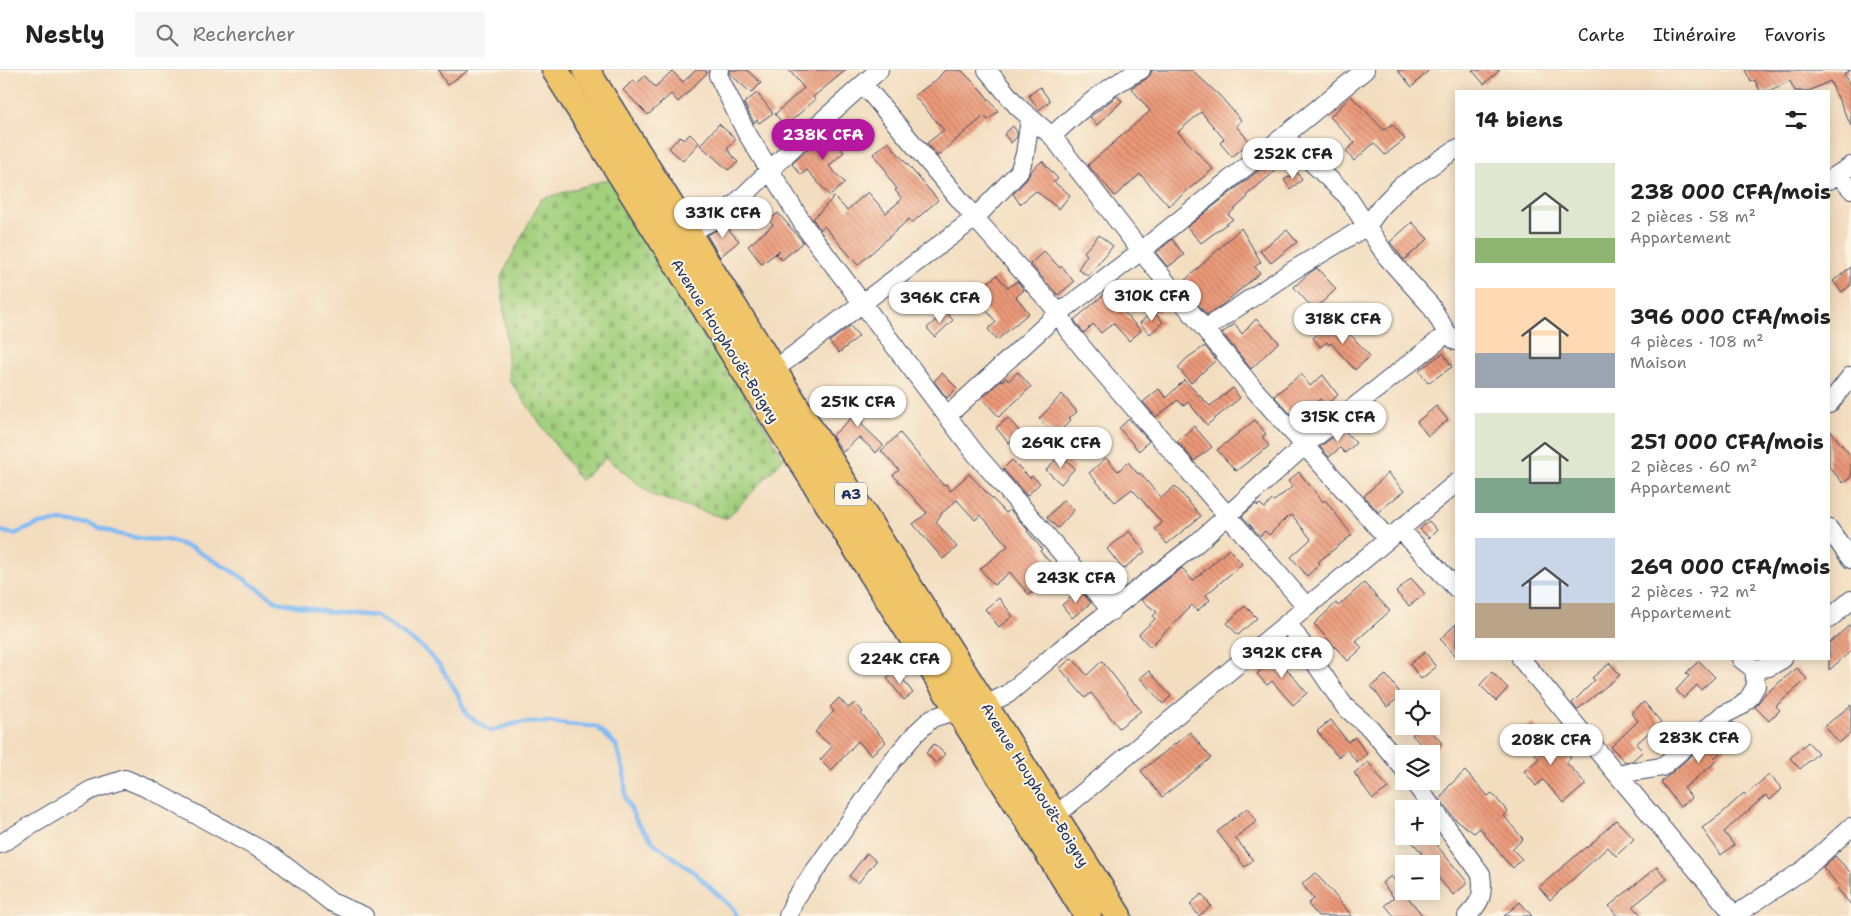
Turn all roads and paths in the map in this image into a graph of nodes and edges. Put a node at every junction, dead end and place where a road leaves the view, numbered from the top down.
1 (555, 70) edge
2 (586, 70) edge
3 (719, 70) edge
4 (879, 70) edge
5 (987, 70) edge
6 (1141, 70) edge
7 (1365, 70) edge
8 (864, 85) junction
9 (1030, 119) junction
10 (1052, 136) junction
11 (1284, 136) junction
12 (1455, 149) edge
13 (770, 169) junction
14 (1839, 173) edge
15 (1851, 189) edge
16 (975, 218) junction
17 (1368, 226) junction
18 (688, 233) junction
19 (1140, 251) junction
20 (862, 302) junction
21 (1059, 313) junction
22 (1205, 329) junction
23 (1452, 337) edge
24 (774, 370) junction
25 (1851, 376) edge
26 (1830, 403) edge
27 (947, 416) junction
28 (1304, 446) junction
29 (1455, 484) edge
30 (1225, 515) junction
31 (1830, 530) edge
32 (1394, 534) junction
33 (1851, 559) edge
34 (1455, 587) edge
35 (1851, 600) edge
36 (1306, 607) junction
37 (1112, 611) junction
38 (1830, 618) edge
39 (1288, 623) junction
40 (1522, 660) edge
41 (1781, 660) edge
42 (1748, 664) edge
43 (985, 705) junction
44 (958, 710) junction
45 (1395, 757) edge
46 (1617, 774) junction
47 (1420, 790) edge
48 (1055, 816) junction
49 (1851, 826) edge
50 (0, 844) edge
51 (364, 916) edge
52 (788, 916) edge
53 (1088, 916) edge
54 (1118, 916) edge
55 (1467, 916) edge
56 (1734, 916) edge

1 - 44 highway, Avenue Houphouët-Boigny / A3
2 - 18 highway, Avenue Houphouët-Boigny / A3
3 - 13 street
4 - 8 street
5 - 9 street
6 - 10 street
7 - 11 street
8 - 13 street
8 - 16 street
9 - 10 street
9 - 16 street
10 - 19 street
11 - 17 street
11 - 19 street
12 - 17 street
13 - 18 street
13 - 20 street
14 - 15 street
16 - 20 street
16 - 21 street
17 - 22 street
17 - 23 street
18 - 24 highway, Avenue Houphouët-Boigny / A3
19 - 21 street
19 - 22 street
20 - 24 street
20 - 27 street
21 - 27 street
21 - 30 street
22 - 28 street
23 - 28 street
24 - 43 highway, Avenue Houphouët-Boigny / A3
25 - 26 street
27 - 37 street
28 - 30 street
28 - 32 street
29 - 32 street
30 - 36 street
30 - 37 street
31 - 33 street
32 - 34 street
32 - 36 street
35 - 38 street
36 - 39 street
37 - 43 street
39 - 45 street
39 - 48 street
40 - 46 street
41 - 42 street
42 - 46 street
43 - 44 street
43 - 48 highway, Avenue Houphouët-Boigny / A3
44 - 52 street
44 - 53 highway, Avenue Houphouët-Boigny / A3
46 - 56 street
47 - 55 street
48 - 54 highway, Avenue Houphouët-Boigny / A3
49 - 56 street
50 - 51 street

